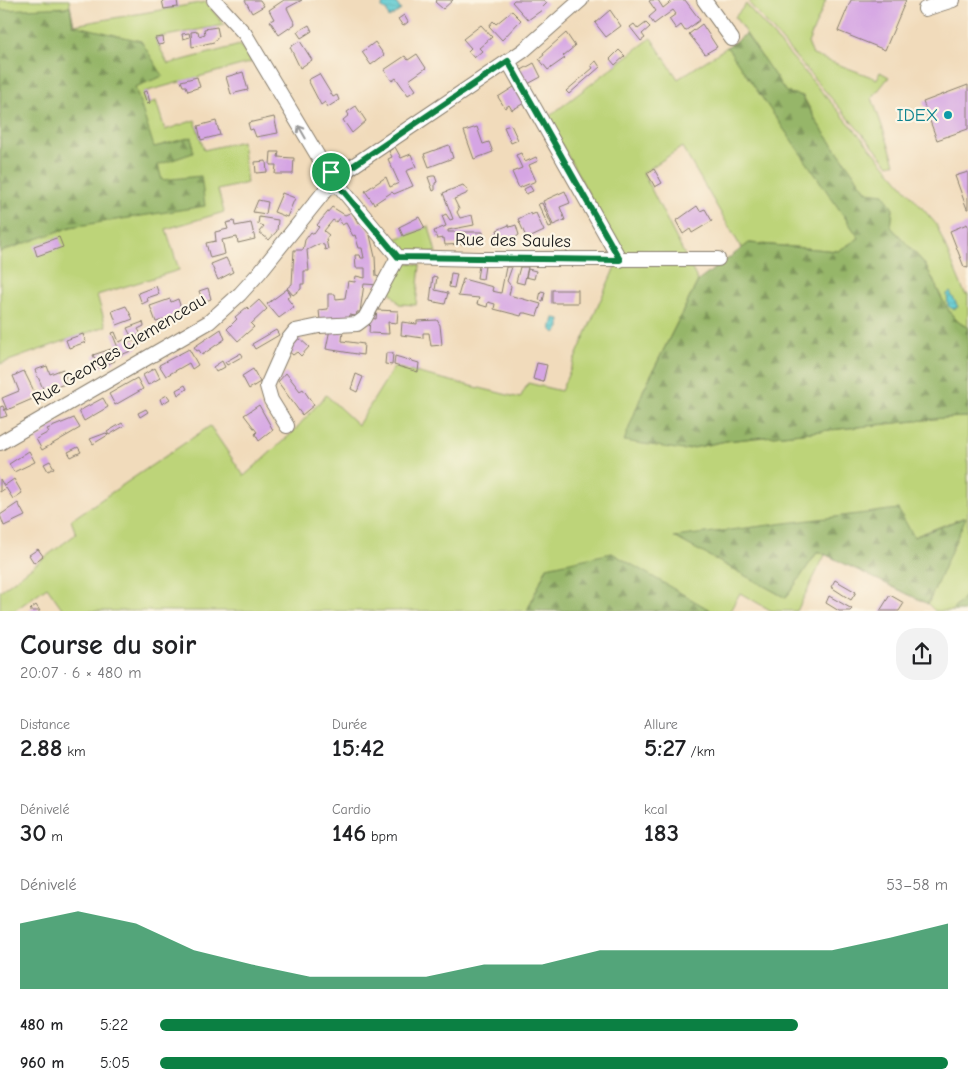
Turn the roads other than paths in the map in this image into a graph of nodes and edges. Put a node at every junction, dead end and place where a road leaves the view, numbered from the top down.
1 (214, 0) edge
2 (581, 0) edge
3 (704, 0) edge
4 (927, 0) edge
5 (953, 0) edge
6 (732, 39) dead end
7 (508, 61) junction
8 (334, 180) junction
9 (398, 257) junction
10 (718, 259) dead end
11 (620, 260) junction
12 (287, 426) dead end
13 (0, 443) edge

8 -> 1 street
2 - 7 street, Rue Georges Clemenceau
3 - 6 street
4 - 5 street
7 - 8 street, Rue Georges Clemenceau
7 - 11 street
8 - 9 street
8 - 13 street, Rue Georges Clemenceau
9 - 11 street, Rue des Saules
9 - 12 street
10 - 11 street, Rue des Saules

